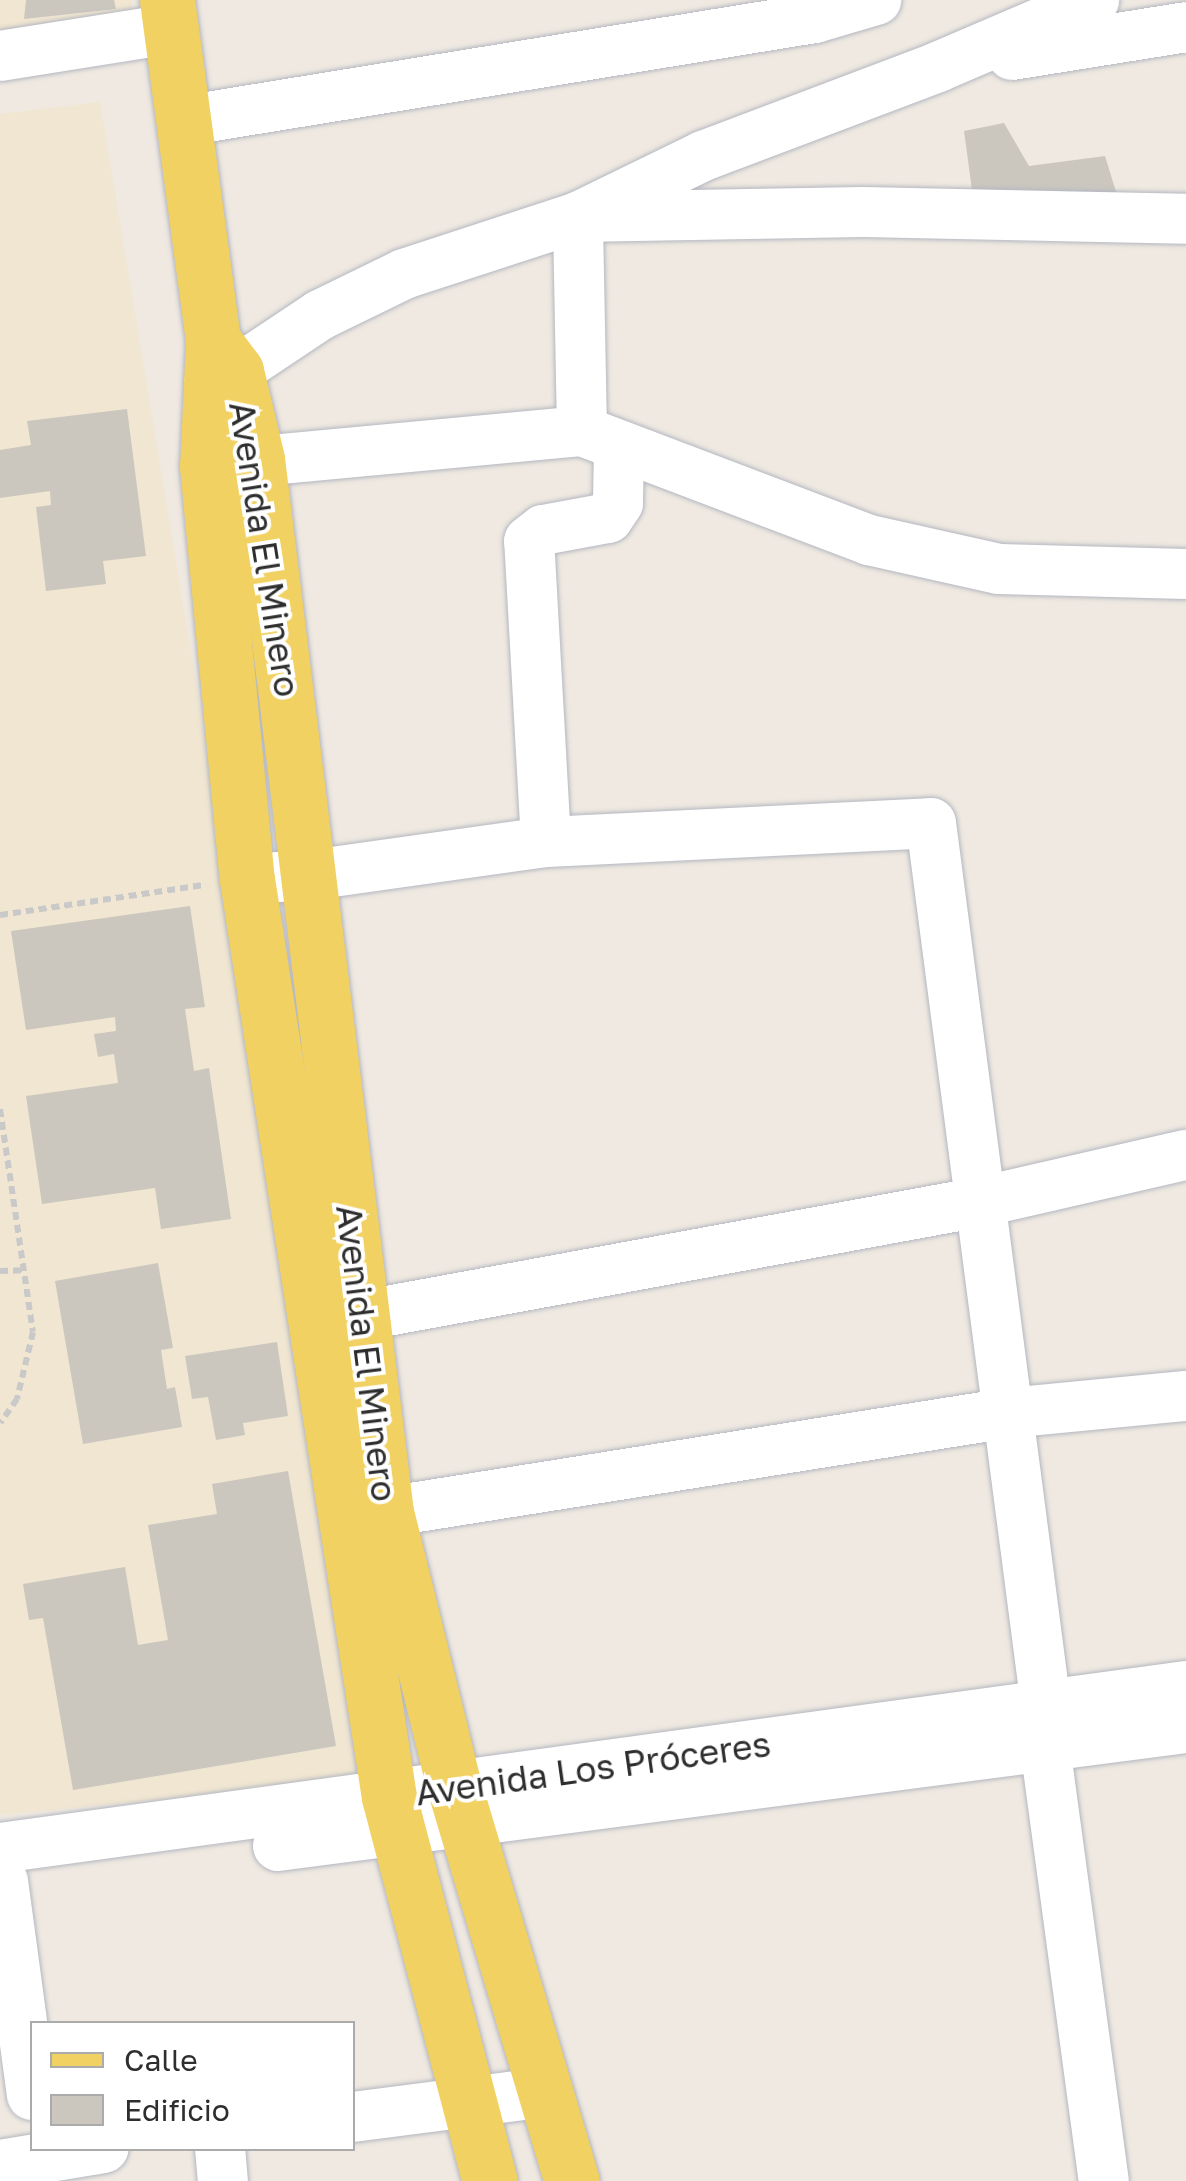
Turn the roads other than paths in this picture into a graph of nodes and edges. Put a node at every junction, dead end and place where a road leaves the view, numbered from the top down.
1 (876, 0) edge
2 (1094, 0) edge
3 (814, 9) edge
4 (168, 15) edge
5 (1130, 18) edge
6 (1186, 26) edge
7 (0, 56) edge
8 (938, 66) junction
9 (183, 121) junction
10 (578, 217) junction
11 (1186, 219) edge
12 (219, 365) junction
13 (600, 438) junction
14 (232, 463) junction
15 (1186, 574) edge
16 (546, 842) junction
17 (311, 874) junction
18 (247, 879) junction
19 (1186, 1155) edge
20 (980, 1202) junction
21 (336, 1320) junction
22 (1186, 1396) edge
23 (1008, 1413) junction
24 (386, 1512) junction
25 (377, 1573) junction
26 (1186, 1686) edge
27 (1045, 1726) junction
28 (1186, 1728) edge
29 (459, 1804) junction
30 (392, 1814) junction
31 (1, 1870) edge
32 (30, 2080) edge
33 (547, 2092) junction
34 (467, 2104) junction
35 (355, 2118) edge
36 (89, 2151) edge
37 (220, 2151) edge
38 (31, 2163) edge
39 (224, 2181) edge
40 (490, 2181) edge
41 (572, 2181) edge
42 (1104, 2181) edge

1 - 3 street
2 - 8 street
3 - 9 street
4 - 7 street
4 - 9 main road, Avenida El Minero
5 - 6 street
5 - 8 street
8 - 10 street
9 - 12 main road, Avenida El Minero
10 - 11 street
10 - 12 street
10 - 13 street
12 - 14 main road, Avenida El Minero
13 - 14 street
13 - 15 street
13 - 16 street
14 - 17 main road, Avenida El Minero
14 - 18 main road, Avenida El Minero
16 - 17 street
16 - 20 street
17 - 18 street
17 - 21 main road, Avenida El Minero
18 - 21 main road, Avenida El Minero
19 - 20 street
20 - 21 street
20 - 23 street
21 - 24 main road, Avenida El Minero
21 - 25 main road, Avenida El Minero
22 - 23 street
23 - 24 street
23 - 27 street
24 - 25 main road, Avenida El Minero
25 - 29 main road, Avenida El Minero
25 - 30 main road, Avenida El Minero
26 - 27 street, Avenida Los Próceres
27 - 28 street, Avenida Los Próceres
27 - 29 street, Avenida Los Próceres
27 - 42 street
29 - 30 street, Avenida Los Próceres
29 - 33 main road, Avenida El Minero
30 - 31 street, Avenida Los Próceres
30 - 34 main road, Avenida El Minero
31 - 32 street
33 - 34 street
33 - 41 main road, Avenida El Minero
34 - 35 street
34 - 40 main road, Avenida El Minero
36 - 38 street
37 - 39 street

